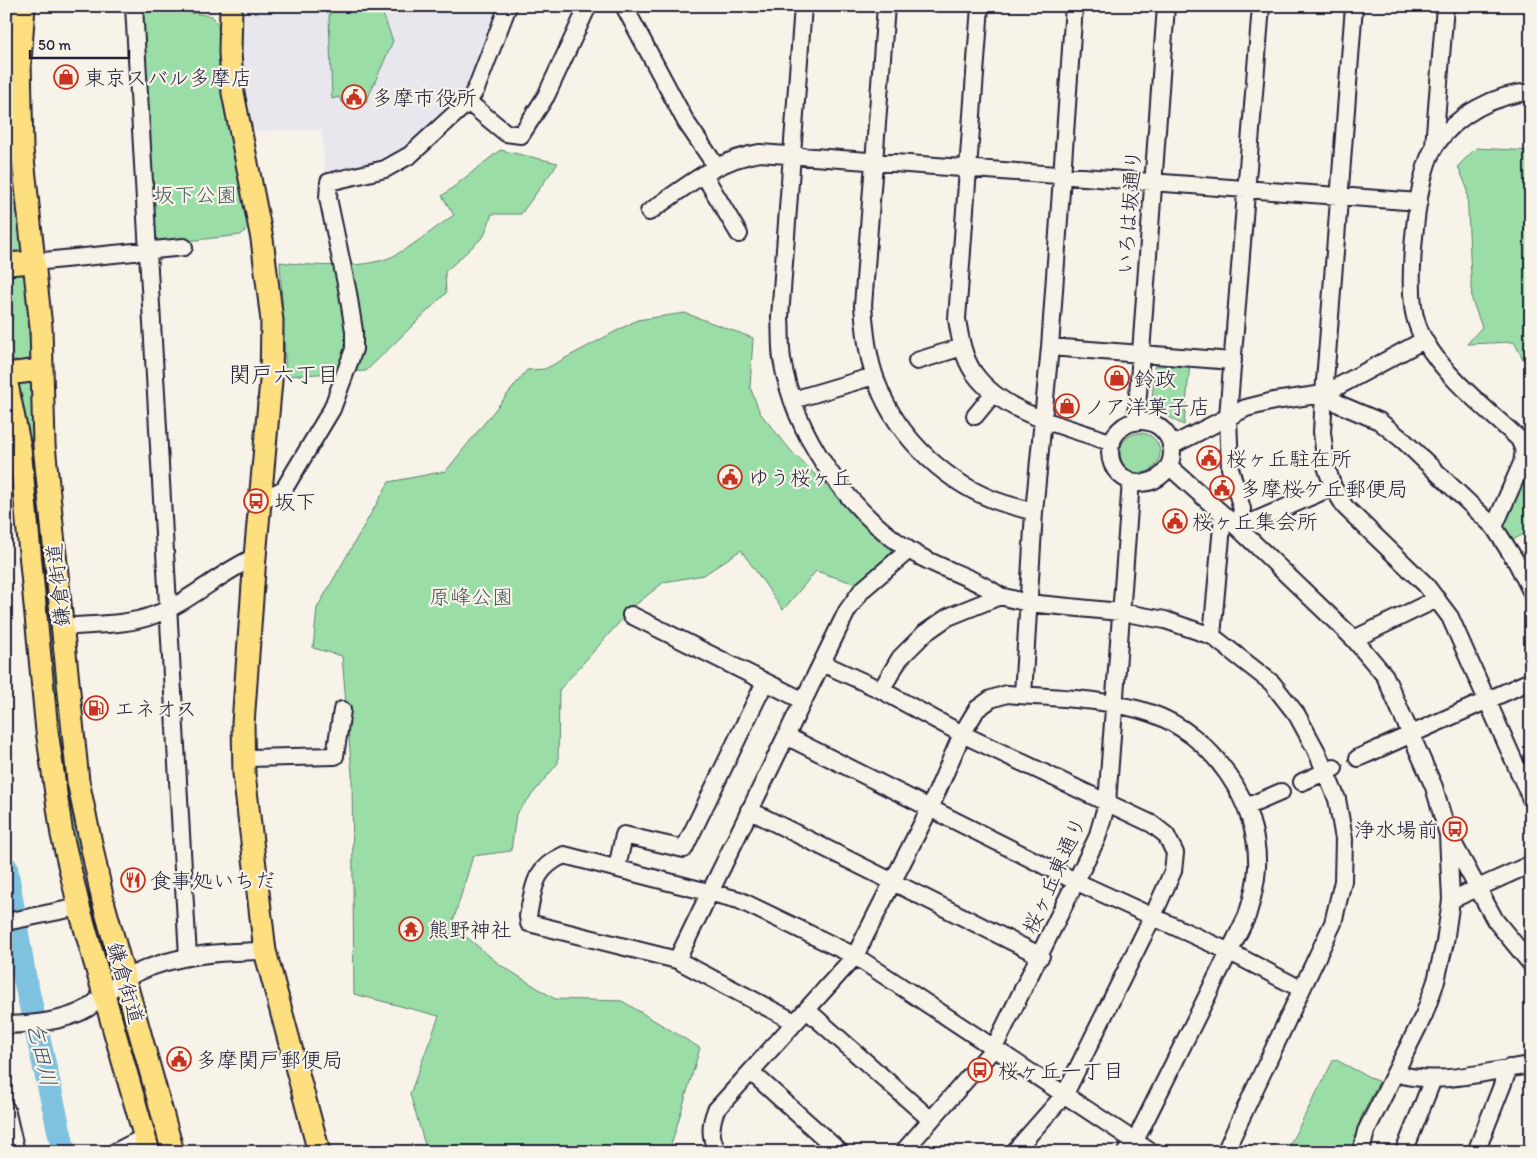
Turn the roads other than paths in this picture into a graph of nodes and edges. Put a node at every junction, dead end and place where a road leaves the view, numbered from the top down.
1 (24, 6) edge
2 (134, 6) edge
3 (231, 6) edge
4 (508, 6) edge
5 (588, 6) edge
6 (624, 6) edge
7 (804, 6) edge
8 (886, 6) edge
9 (980, 6) edge
10 (1074, 6) edge
11 (1166, 6) edge
12 (1261, 6) edge
13 (1354, 6) edge
14 (1445, 6) edge
15 (1531, 92) edge
16 (468, 102) junction
17 (1434, 146) junction
18 (792, 155) junction
19 (875, 163) junction
20 (969, 167) junction
21 (710, 170) junction
22 (1061, 175) junction
23 (1152, 182) junction
24 (1248, 189) junction
25 (1339, 195) junction
26 (1418, 202) junction
27 (648, 212) dead end
28 (739, 234) dead end
29 (184, 247) dead end
30 (147, 250) junction
31 (34, 262) junction
32 (6, 264) edge
33 (1424, 340) junction
34 (962, 347) junction
35 (1050, 347) junction
36 (1141, 352) junction
37 (917, 361) dead end
38 (1233, 361) junction
39 (41, 370) junction
40 (6, 374) edge
41 (874, 376) junction
42 (6, 378) edge
43 (993, 394) junction
44 (1324, 394) junction
45 (793, 400) junction
46 (975, 416) dead end
47 (1228, 417) junction
48 (1043, 419) junction
49 (1136, 422) junction
50 (1112, 443) junction
51 (1171, 446) junction
52 (1169, 466) junction
53 (1131, 481) junction
54 (1333, 487) junction
55 (260, 502) junction
56 (1034, 512) junction
57 (1223, 515) junction
58 (1494, 527) junction
59 (1238, 528) junction
60 (909, 550) junction
61 (255, 557) junction
62 (1531, 590) edge
63 (1000, 596) junction
64 (1436, 598) junction
65 (1028, 603) junction
66 (170, 609) junction
67 (1120, 612) junction
68 (631, 615) dead end
69 (62, 627) junction
70 (37, 629) junction
71 (1212, 636) junction
72 (1354, 638) junction
73 (822, 663) junction
74 (765, 682) junction
75 (1526, 683) dead end
76 (881, 690) junction
77 (1023, 695) junction
78 (802, 700) junction
79 (1487, 700) junction
80 (1114, 704) junction
81 (342, 710) dead end
82 (962, 734) junction
83 (1411, 734) junction
84 (786, 736) junction
85 (244, 758) junction
86 (1358, 758) dead end
87 (1330, 770) junction
88 (1302, 782) dead end
89 (1281, 792) dead end
90 (1531, 800) edge
91 (1106, 803) junction
92 (1246, 807) junction
93 (930, 808) junction
94 (749, 810) junction
95 (1448, 835) junction
96 (1531, 864) edge
97 (617, 868) junction
98 (1077, 882) junction
99 (892, 884) junction
100 (1478, 888) junction
101 (709, 891) junction
102 (1451, 900) junction
103 (79, 907) junction
104 (1152, 918) junction
105 (6, 922) edge
106 (265, 951) junction
107 (1230, 952) junction
108 (855, 956) junction
109 (1040, 956) junction
110 (188, 957) junction
111 (677, 960) junction
112 (1531, 964) edge
113 (125, 980) junction
114 (1302, 989) junction
115 (104, 996) junction
116 (807, 1010) junction
117 (795, 1022) junction
118 (6, 1025) edge
119 (994, 1048) junction
120 (1531, 1065) edge
121 (1509, 1068) junction
122 (751, 1072) junction
123 (1395, 1073) junction
124 (1433, 1080) junction
125 (1065, 1094) junction
126 (6, 1109) edge
127 (931, 1120) junction
128 (147, 1144) edge
129 (1130, 1147) edge
130 (16, 1152) edge
131 (115, 1152) edge
132 (173, 1152) edge
133 (319, 1152) edge
134 (718, 1152) edge
135 (840, 1152) edge
136 (903, 1152) edge
137 (1014, 1152) edge
138 (1151, 1152) edge
139 (1225, 1152) edge
140 (1361, 1152) edge
141 (1404, 1152) edge
142 (1476, 1152) edge

1 - 31 main road, 鎌倉街道
2 - 30 street
3 - 55 main road
4 - 16 street
5 - 16 street
6 - 21 street
7 - 18 street
8 - 19 street
9 - 20 street
10 - 22 street
11 - 23 street, いろは坂通り
12 - 24 street
13 - 25 street
14 - 17 street
15 - 17 street
16 - 55 street
17 - 26 street
18 - 19 street
18 - 21 street
18 - 45 street
19 - 20 street
19 - 41 street
20 - 22 street
20 - 34 street
21 - 27 street
21 - 28 street
22 - 23 street
22 - 35 street
23 - 24 street
23 - 36 street, いろは坂通り
24 - 25 street
24 - 38 street
25 - 26 street
25 - 44 street
26 - 33 street
29 - 30 street
30 - 31 street
30 - 66 street
31 - 32 main road
31 - 39 main road, 鎌倉街道
33 - 44 street
33 - 58 street
34 - 37 street
34 - 43 street
35 - 36 street
35 - 48 street
36 - 38 street
36 - 49 street, いろは坂通り
38 - 47 street
39 - 40 main road
39 - 69 main road, 鎌倉街道
41 - 45 street
41 - 56 street
42 - 70 main road, 鎌倉街道
43 - 46 street
43 - 48 street
44 - 47 street
44 - 54 street
44 - 58 street
45 - 60 street
47 - 51 street
47 - 59 street
48 - 50 street
48 - 56 street
49 - 50 street
49 - 51 street
50 - 53 street
51 - 52 street
52 - 53 street
52 - 57 street
53 - 67 street, 桜ヶ丘東通り
54 - 59 street
54 - 64 street
55 - 61 main road
56 - 65 street
57 - 59 street
57 - 71 street
58 - 62 street
59 - 72 street
60 - 63 street
60 - 73 street
61 - 66 street
61 - 85 main road
63 - 65 street
63 - 76 street
64 - 72 street
64 - 79 street
65 - 67 street
65 - 77 street
66 - 69 street
66 - 110 street
67 - 71 street
67 - 80 street, 桜ヶ丘東通り
68 - 74 street
69 - 70 main road
69 - 113 main road, 鎌倉街道
70 - 103 main road, 鎌倉街道
71 - 87 street
72 - 83 street
73 - 76 street
73 - 78 street
74 - 78 street
74 - 97 street
75 - 79 street
76 - 82 street
77 - 80 street
77 - 82 street
78 - 84 street
79 - 83 street
79 - 90 street
80 - 91 street, 桜ヶ丘東通り
80 - 92 street
81 - 85 street
82 - 91 street
82 - 93 street
83 - 86 street
83 - 95 street
84 - 93 street
84 - 94 street
85 - 106 main road
87 - 88 street
87 - 114 street
89 - 92 street
91 - 98 street, 桜ヶ丘東通り
91 - 104 street
92 - 107 street
93 - 98 street
93 - 99 street
94 - 99 street
94 - 101 street
95 - 100 street
95 - 102 street
96 - 100 street
97 - 101 street
97 - 111 street
98 - 104 street
98 - 109 street, 桜ヶ丘東通り
99 - 108 street
99 - 109 street
100 - 102 street
100 - 112 street
101 - 108 street
101 - 111 street
102 - 123 street
103 - 105 street
103 - 115 main road, 鎌倉街道
104 - 107 street
104 - 125 street
106 - 110 street
106 - 133 main road
107 - 114 street
107 - 129 street
108 - 116 street
108 - 119 street
109 - 119 street, 桜ヶ丘東通り
110 - 113 street
111 - 117 street
113 - 115 street
113 - 132 main road, 鎌倉街道
114 - 139 street
115 - 118 street
115 - 128 main road, 鎌倉街道
116 - 117 street
116 - 127 street
117 - 122 street
119 - 125 street
119 - 127 street, 桜ヶ丘東通り
120 - 121 street
121 - 124 street
121 - 142 street
122 - 134 street
122 - 135 street
123 - 124 street
123 - 140 street
124 - 141 street
125 - 129 street
125 - 137 street
126 - 130 street
127 - 136 street, 桜ヶ丘東通り
128 - 131 street
129 - 138 street

